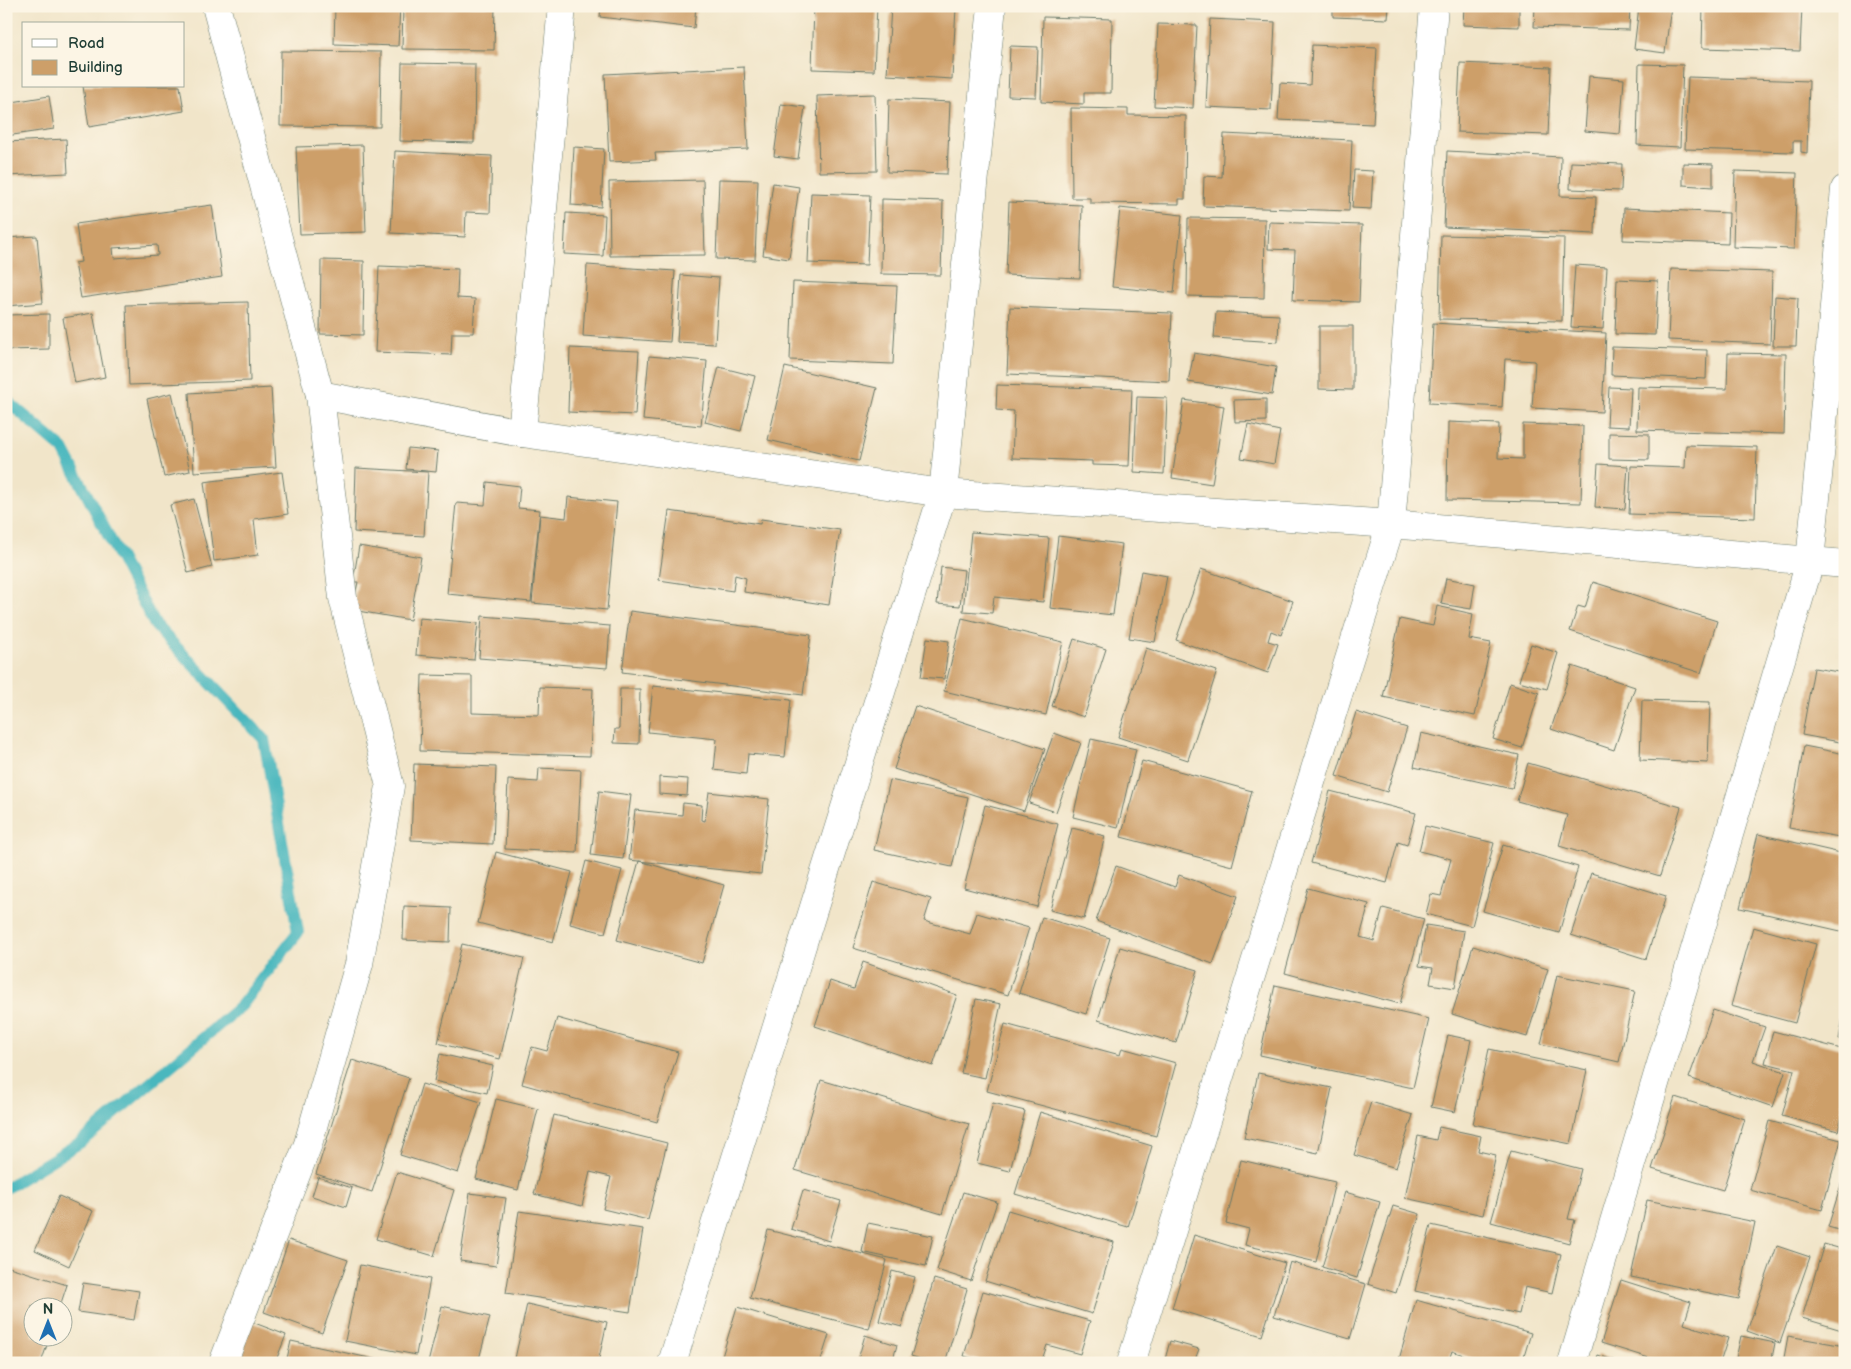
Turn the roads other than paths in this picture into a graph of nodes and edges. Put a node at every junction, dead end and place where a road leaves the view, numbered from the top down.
1 (216, 6) edge
2 (562, 6) edge
3 (992, 6) edge
4 (1434, 6) edge
5 (1845, 189) edge
6 (320, 395) junction
7 (522, 433) junction
8 (943, 493) junction
9 (1391, 524) junction
10 (1810, 562) junction
11 (1845, 564) edge
12 (223, 1363) edge
13 (672, 1363) edge
14 (1131, 1363) edge
15 (1572, 1363) edge

1 - 6 street
2 - 7 street
3 - 8 street
4 - 9 street
5 - 10 street
6 - 7 street
6 - 12 street
7 - 8 street
8 - 9 street
8 - 13 street
9 - 10 street
9 - 14 street
10 - 11 street
10 - 15 street

